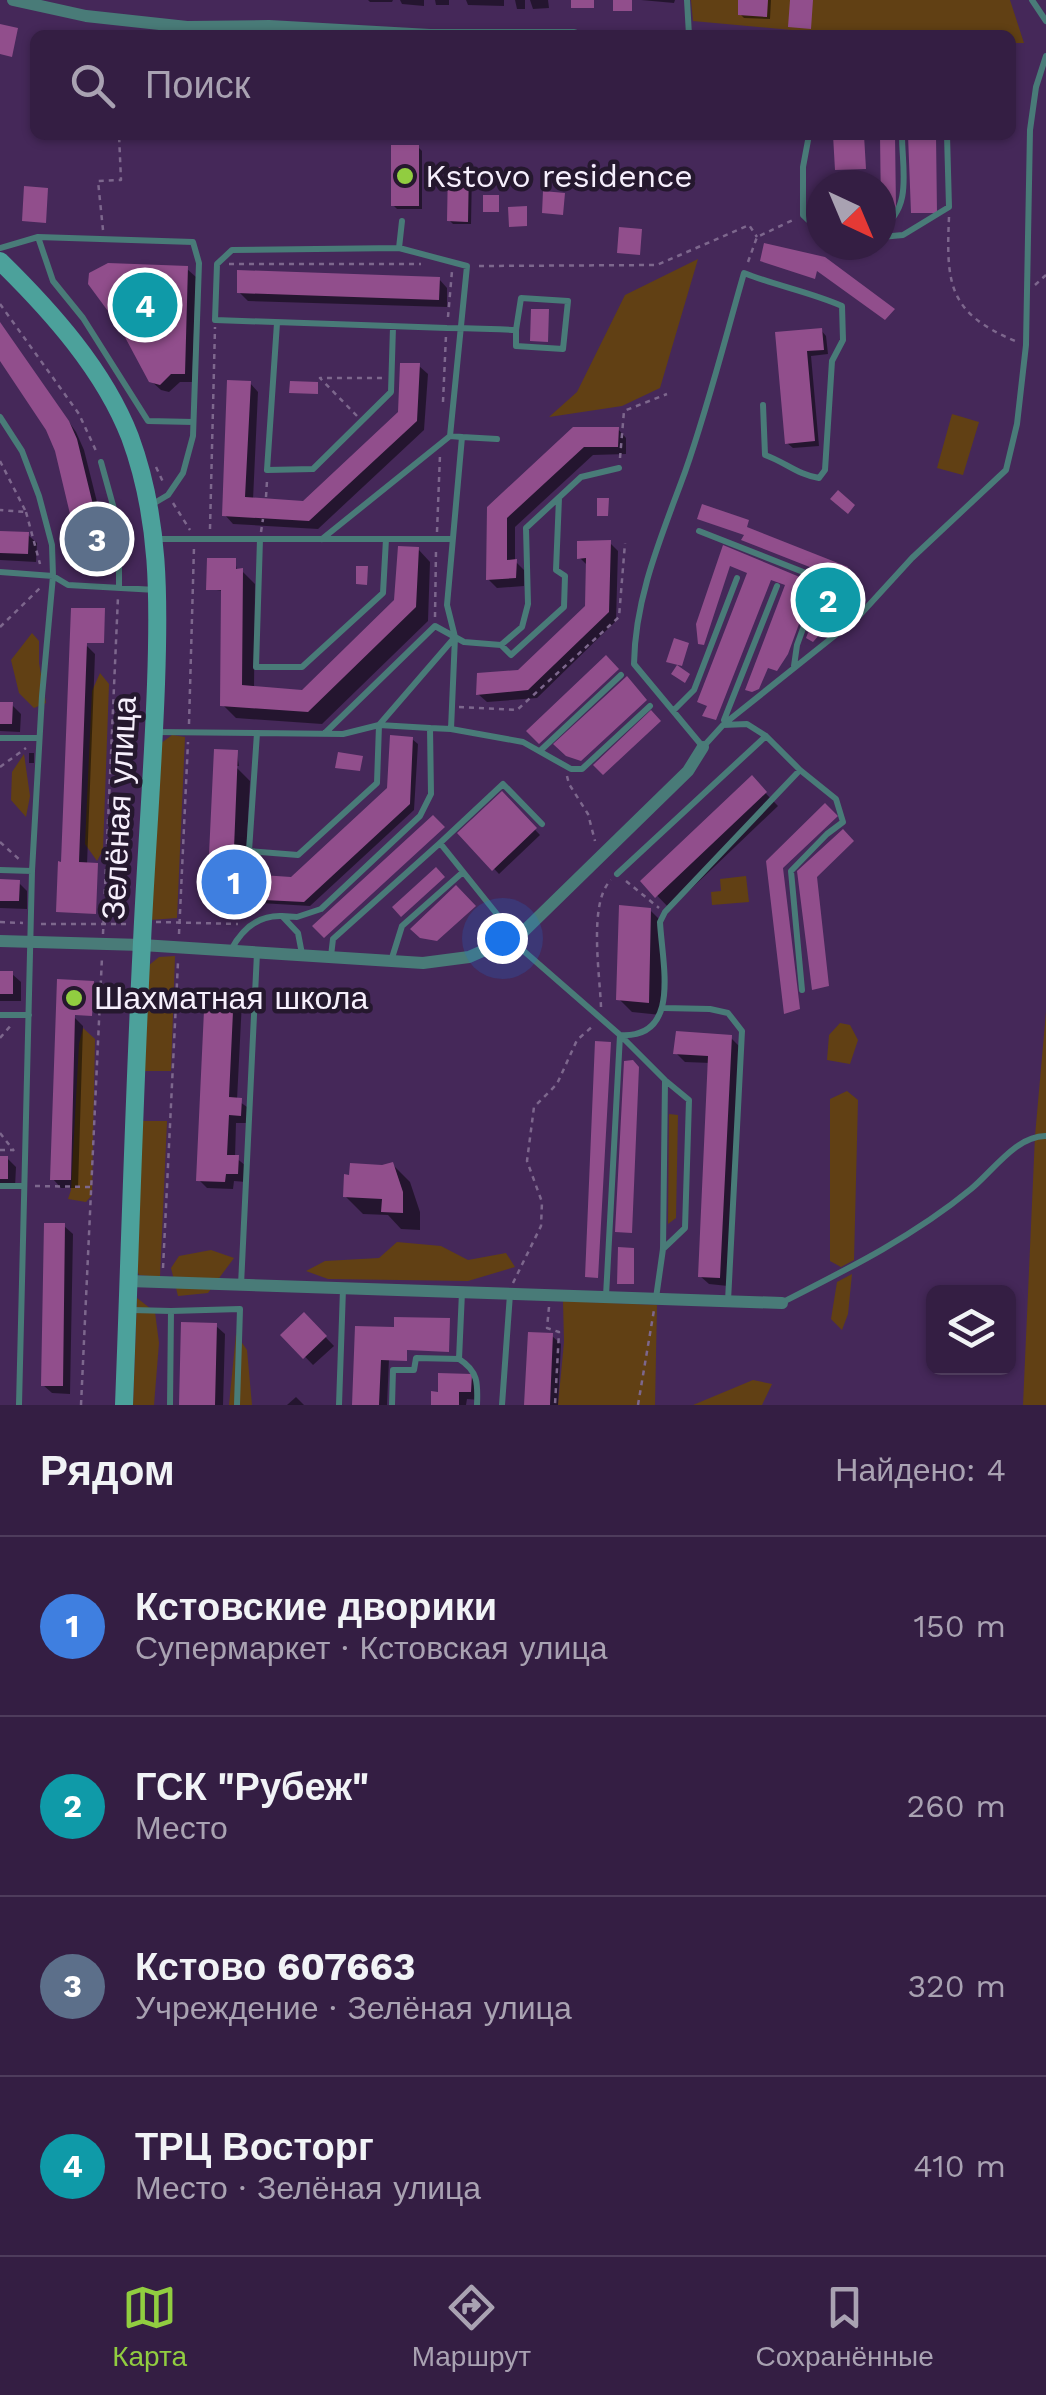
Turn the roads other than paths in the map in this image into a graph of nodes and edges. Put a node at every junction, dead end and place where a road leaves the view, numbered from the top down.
1 (13, 0) edge
2 (686, 0) edge
3 (1032, 0) edge
4 (1046, 22) edge
5 (310, 30) edge
6 (689, 30) edge
7 (1046, 56) edge
8 (807, 140) edge
9 (902, 140) edge
10 (947, 140) edge
11 (896, 217) edge
12 (806, 219) edge
13 (402, 220) dead end
14 (896, 235) edge
15 (38, 237) junction
16 (0, 248) edge
17 (398, 248) junction
18 (0, 262) edge
19 (277, 322) junction
20 (394, 326) junction
21 (460, 328) junction
22 (516, 330) junction
23 (763, 405) dead end
24 (0, 417) edge
25 (193, 422) junction
26 (450, 436) junction
27 (462, 437) junction
28 (497, 439) dead end
29 (101, 462) road end
30 (619, 468) road end
31 (559, 497) junction
32 (149, 506) junction
33 (699, 531) dead end
34 (156, 539) junction
35 (260, 539) junction
36 (386, 539) junction
37 (452, 539) junction
38 (321, 540) junction
39 (0, 572) edge
40 (53, 576) junction
41 (738, 578) dead end
42 (119, 586) junction
43 (777, 586) dead end
44 (159, 591) junction
45 (454, 637) junction
46 (501, 645) junction
47 (794, 667) junction
48 (621, 675) dead end
49 (650, 706) dead end
50 (674, 710) junction
51 (379, 725) junction
52 (723, 725) junction
53 (430, 728) junction
54 (452, 729) junction
55 (154, 732) junction
56 (257, 733) junction
57 (324, 734) junction
58 (766, 736) junction
59 (0, 738) edge
60 (39, 738) junction
61 (703, 747) junction
62 (541, 750) junction
63 (800, 770) junction
64 (542, 824) dead end
65 (440, 844) junction
66 (0, 870) edge
67 (32, 871) junction
68 (463, 872) junction
69 (617, 874) road end
70 (282, 916) junction
71 (510, 939) junction
72 (0, 941) edge
73 (32, 942) junction
74 (142, 945) junction
75 (231, 950) junction
76 (257, 952) junction
77 (302, 955) junction
78 (331, 957) junction
79 (391, 960) junction
80 (802, 990) dead end
81 (664, 1008) junction
82 (0, 1015) edge
83 (25, 1015) junction
84 (620, 1035) junction
85 (666, 1080) junction
86 (1046, 1136) edge
87 (0, 1186) edge
88 (22, 1186) junction
89 (663, 1249) junction
90 (129, 1281) junction
91 (241, 1285) junction
92 (343, 1288) junction
93 (462, 1292) junction
94 (510, 1294) junction
95 (606, 1297) junction
96 (656, 1299) junction
97 (728, 1301) junction
98 (782, 1303) joint
99 (128, 1309) junction
100 (171, 1311) junction
101 (458, 1359) junction
102 (20, 1405) edge
103 (124, 1405) edge
104 (170, 1405) edge
105 (237, 1405) edge
106 (339, 1405) edge
107 (392, 1405) edge
108 (476, 1405) edge
109 (502, 1405) edge

1 - 5 street
2 - 6 lane
3 - 4 lane
7 - 47 lane
8 - 12 lane
9 - 11 lane
10 - 14 lane
13 - 17 lane
15 - 16 lane
15 - 25 lane
15 - 25 lane
17 - 19 lane
17 - 21 lane
18 - 32 main road, Зелёная улица
19 - 20 lane
19 - 20 lane
20 - 21 lane
21 - 22 lane
21 - 26 lane
22 - 22 lane
23 - 50 lane
24 - 40 lane
25 - 32 lane
26 - 27 lane
26 - 38 lane
27 - 28 lane
27 - 37 lane
29 - 42 lane
30 - 31 lane
31 - 46 lane
31 - 46 lane
32 - 34 main road, Зелёная улица
33 - 47 lane
34 - 35 lane
34 - 44 main road, Зелёная улица
35 - 36 lane
35 - 38 lane
36 - 37 lane
36 - 38 lane
37 - 45 lane
39 - 40 lane
40 - 42 lane
40 - 60 lane
41 - 50 lane
42 - 44 lane
43 - 52 lane
44 - 55 main road, Зелёная улица
45 - 46 lane
45 - 51 lane
45 - 54 lane
45 - 57 lane
47 - 52 lane
48 - 62 lane
49 - 62 lane
50 - 61 lane
51 - 53 lane
51 - 56 lane
51 - 57 lane
52 - 58 lane
52 - 61 lane
53 - 54 lane
53 - 70 lane
54 - 62 lane
55 - 56 lane
55 - 74 main road, Зелёная улица
56 - 57 lane
58 - 63 lane
58 - 69 lane
59 - 60 lane
60 - 67 lane
61 - 71 street
63 - 80 lane
63 - 81 lane
64 - 65 lane
65 - 68 lane
65 - 78 lane
66 - 67 lane
67 - 73 lane
68 - 71 lane
68 - 79 lane
70 - 75 lane
70 - 77 lane
71 - 79 street
71 - 84 lane
72 - 73 street
73 - 74 street
73 - 83 lane
74 - 75 street
74 - 90 main road, Зелёная улица
75 - 76 street
76 - 77 street
76 - 91 lane
77 - 78 street
78 - 79 street
81 - 84 lane
81 - 97 lane
82 - 83 lane
83 - 88 lane
84 - 85 lane
84 - 95 lane
85 - 89 lane
85 - 89 lane
86 - 98 lane
87 - 88 lane
88 - 102 lane
89 - 96 lane
90 - 91 street
90 - 99 main road, Зелёная улица
91 - 92 street
92 - 93 street
92 - 106 lane
93 - 94 street
93 - 101 lane
94 - 95 street
94 - 109 lane
95 - 96 street
96 - 97 street
97 - 98 street
99 - 100 lane
99 - 103 main road, Зелёная улица
100 - 104 lane
100 - 105 lane
101 - 107 lane
101 - 108 lane

